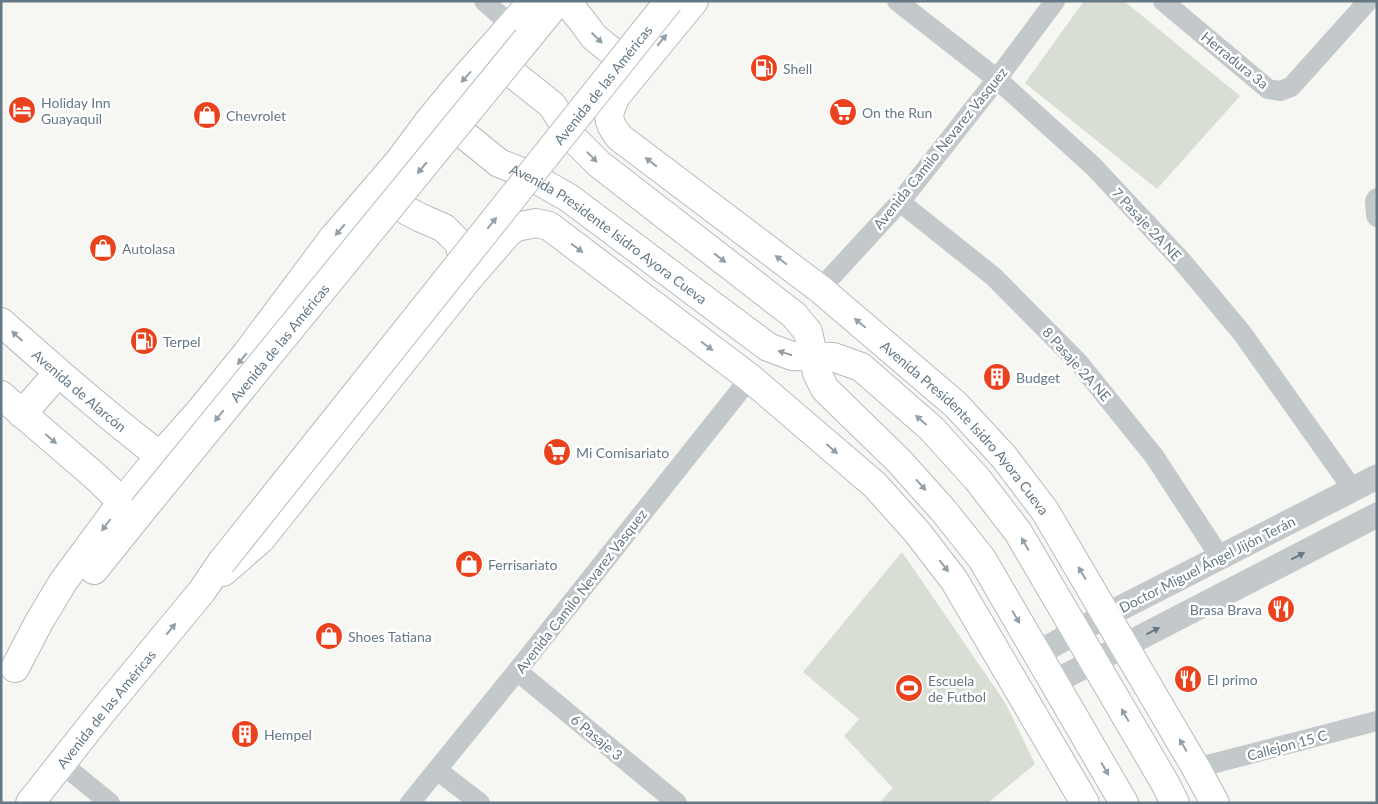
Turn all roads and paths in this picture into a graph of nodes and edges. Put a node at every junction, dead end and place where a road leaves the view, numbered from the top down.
1 (484, 1) edge
2 (533, 1) edge
3 (558, 1) edge
4 (566, 1) edge
5 (669, 1) edge
6 (694, 1) edge
7 (897, 1) edge
8 (1055, 1) edge
9 (1163, 1) edge
10 (1368, 1) edge
11 (512, 25) junction
12 (492, 49) junction
13 (636, 70) junction
14 (998, 78) junction
15 (429, 121) junction
16 (619, 137) joint
17 (1377, 198) edge
18 (366, 200) junction
19 (900, 202) junction
20 (1377, 217) edge
21 (536, 223) joint
22 (468, 279) junction
23 (820, 289) junction
24 (1, 322) edge
25 (813, 356) junction
26 (58, 372) junction
27 (750, 378) junction
28 (1, 396) edge
29 (22, 414) junction
30 (160, 456) junction
31 (1377, 476) edge
32 (1352, 490) junction
33 (133, 506) junction
34 (1377, 516) edge
35 (1220, 557) junction
36 (202, 591) junction
37 (1107, 615) junction
38 (1077, 632) junction
39 (1124, 645) junction
40 (1038, 653) junction
41 (1094, 661) junction
42 (517, 671) junction
43 (8, 677) edge
44 (1054, 682) junction
45 (1377, 721) edge
46 (61, 763) junction
47 (1196, 768) junction
48 (437, 770) junction
49 (30, 803) edge
50 (110, 803) edge
51 (410, 803) edge
52 (480, 803) edge
53 (677, 803) edge
54 (1085, 803) edge
55 (1124, 803) edge
56 (1175, 803) edge
57 (1215, 803) edge

1 - 11 street
2 - 11 main road
3 -> 33 main road, Avenida de las Américas, bridge
4 -> 13 main road
36 -> 5 main road, Avenida de las Américas, bridge
13 -> 6 main road, Avenida de las Américas
7 - 14 street, 7 Pasaje 2A NE
8 - 14 street, Avenida Camilo Nevarez Vasquez
9 - 10 street, Herradura 3a
11 - 12 main road
12 -> 15 main road
12 -> 25 main road
13 - 16 main road, Avenida de las Américas
14 - 19 street, Avenida Camilo Nevarez Vasquez
14 - 32 street, 7 Pasaje 2A NE
15 - 18 main road
25 -> 15 main road, Avenida Presidente Isidro Ayora Cueva
23 -> 16 main road, Avenida Presidente Isidro Ayora Cueva
17 - 20 street
18 - 22 main road
18 -> 30 main road
19 - 23 street, Avenida Camilo Nevarez Vasquez
19 - 35 street, 8 Pasaje 2A NE
21 - 22 main road, Avenida de las Américas
21 -> 27 main road, Avenida Presidente Isidro Ayora Cueva
22 - 36 main road, Avenida de las Américas
37 -> 23 main road, Avenida Presidente Isidro Ayora Cueva
26 -> 24 main road, Avenida de Alarcón
38 -> 25 main road, Avenida Presidente Isidro Ayora Cueva
25 -> 40 main road
26 - 29 main road
26 - 30 main road, Avenida de Alarcón
27 - 42 street, Avenida Camilo Nevarez Vasquez
27 -> 54 main road, Avenida Presidente Isidro Ayora Cueva
28 - 29 main road
29 -> 33 main road
30 - 33 main road
31 - 32 street, Doctor Miguel Ángel Jijón Terán
32 - 35 street, Doctor Miguel Ángel Jijón Terán
33 -> 43 main road, Avenida de las Américas
39 -> 34 street
35 - 37 street, Doctor Miguel Ángel Jijón Terán
46 -> 36 main road, Avenida de las Américas
37 - 38 street, Doctor Miguel Ángel Jijón Terán
37 - 39 main road, Avenida Presidente Isidro Ayora Cueva
38 - 40 street, Doctor Miguel Ángel Jijón Terán
38 - 41 main road, Avenida Presidente Isidro Ayora Cueva
39 - 41 street
47 -> 39 main road, Avenida Presidente Isidro Ayora Cueva
40 - 44 main road
41 - 44 street
56 -> 41 main road, Avenida Presidente Isidro Ayora Cueva
42 - 48 street, Avenida Camilo Nevarez Vasquez
42 - 53 street, 6 Pasaje 3
44 -> 55 main road
45 - 47 street, Callejon 15 C
46 - 49 main road, Avenida de las Américas
46 - 50 street
47 - 57 main road, Avenida Presidente Isidro Ayora Cueva
48 - 51 street, Avenida Camilo Nevarez Vasquez
48 - 52 street

